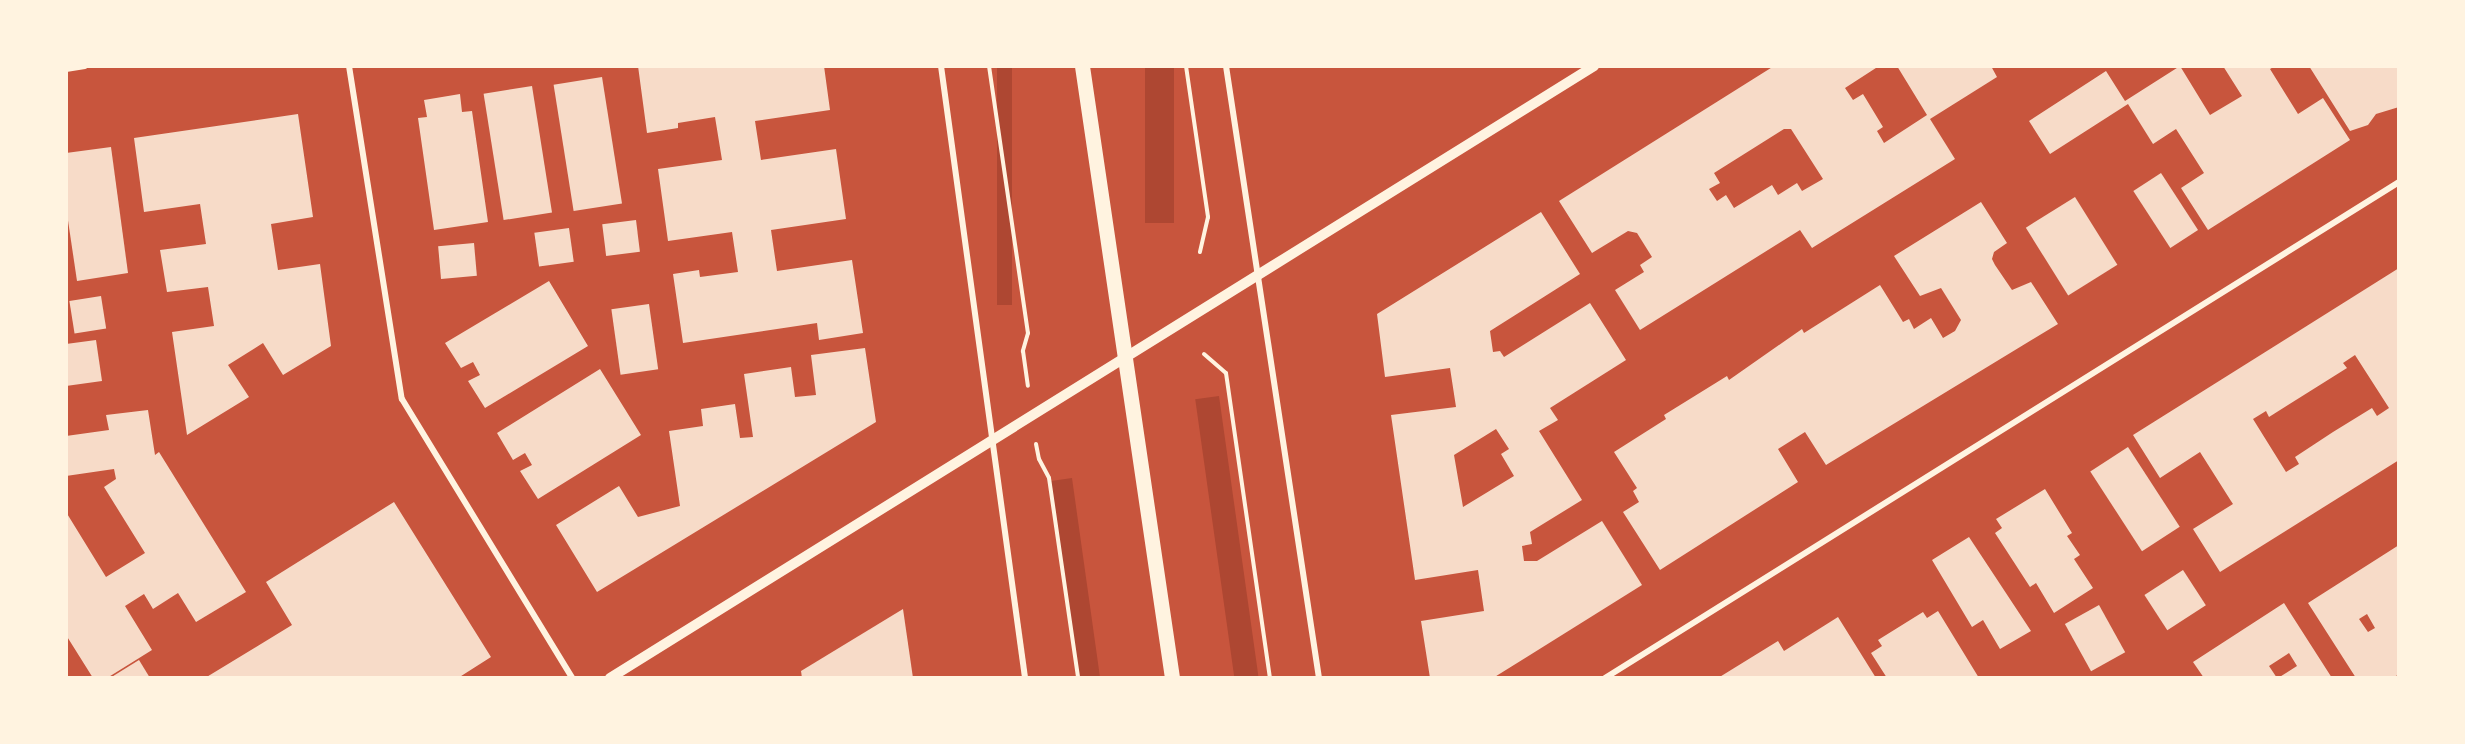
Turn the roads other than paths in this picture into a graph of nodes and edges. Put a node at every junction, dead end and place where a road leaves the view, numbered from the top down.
1 (85, 66) edge
2 (349, 66) edge
3 (941, 66) edge
4 (1082, 66) edge
5 (1226, 66) edge
6 (1594, 66) edge
7 (66, 69) edge
8 (2399, 182) edge
9 (1257, 276) junction
10 (1124, 358) junction
11 (993, 441) junction
12 (572, 678) edge
13 (610, 678) edge
14 (1025, 678) edge
15 (1172, 678) edge
16 (1319, 678) edge
17 (1605, 678) edge

1 - 7 street
2 - 12 street
3 - 11 street
4 - 10 main road
5 - 9 street
6 - 9 street
8 - 17 street
9 - 10 street
9 - 16 street
10 - 11 street
10 - 15 main road
11 - 13 street
11 - 14 street

